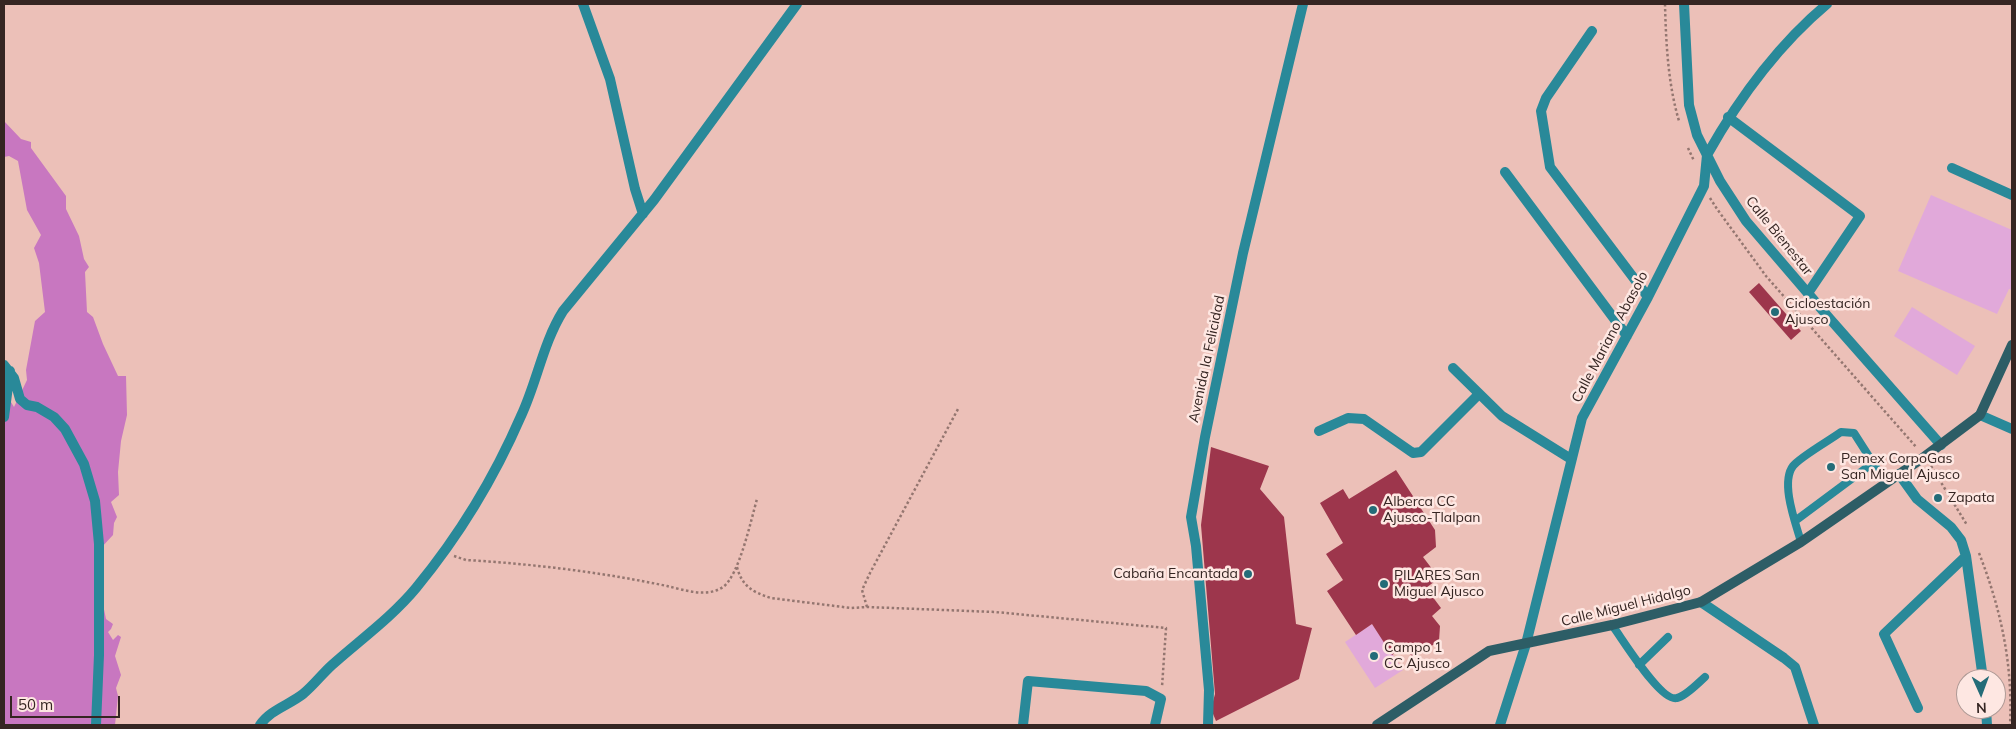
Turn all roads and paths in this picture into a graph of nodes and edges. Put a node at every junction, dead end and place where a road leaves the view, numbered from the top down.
1 (582, 4) edge
2 (797, 4) edge
3 (1303, 4) edge
4 (1684, 4) edge
5 (1827, 4) edge
6 (1592, 31) dead end
7 (1728, 116) junction
8 (1708, 155) junction
9 (1952, 168) dead end
10 (1505, 172) dead end
11 (1709, 195) dead end
12 (2012, 195) edge
13 (643, 214) junction
14 (1808, 293) junction
15 (1648, 297) junction
16 (1627, 336) junction
17 (2012, 345) edge
18 (7, 368) edge
19 (1453, 368) dead end
20 (1479, 394) junction
21 (958, 409) dead end
22 (1980, 416) junction
23 (4, 417) edge
24 (2012, 428) edge
25 (1319, 432) dead end
26 (1941, 445) junction
27 (1916, 447) dead end
28 (1572, 459) junction
29 (1873, 463) junction
30 (1899, 474) junction
31 (1886, 483) junction
32 (757, 499) dead end
33 (1795, 520) junction
34 (1801, 542) junction
35 (443, 553) junction
36 (1966, 556) junction
37 (737, 567) junction
38 (1700, 602) junction
39 (867, 607) junction
40 (1612, 624) junction
41 (1668, 637) dead end
42 (1526, 644) junction
43 (1639, 664) junction
44 (1982, 669) edge
45 (1704, 677) dead end
46 (1161, 699) junction
47 (1918, 708) dead end
48 (96, 725) edge
49 (260, 725) edge
50 (1023, 725) edge
51 (1155, 725) edge
52 (1208, 725) edge
53 (1377, 725) edge
54 (1500, 725) edge
55 (1814, 725) edge

1 - 13 street
2 - 13 street
3 - 52 street, Avenida la Felicidad
4 - 8 street, Calle Bienestar
5 - 7 street, Calle Mariano Abasolo
6 - 15 street
7 - 8 street, Calle Mariano Abasolo
7 - 14 street
8 - 14 street, Calle Bienestar
8 - 15 street, Calle Mariano Abasolo
9 - 12 street
10 - 16 street
11 - 27 path
13 - 35 street
14 - 26 street, Calle Bienestar
15 - 16 street, Calle Mariano Abasolo
16 - 28 street, Calle Mariano Abasolo
17 - 22 main road, Calle Miguel Hidalgo
18 - 23 street
18 - 48 street
19 - 20 street
20 - 25 street
20 - 28 street
21 - 39 path
22 - 24 street
22 - 26 main road, Calle Miguel Hidalgo
26 - 30 main road, Calle Miguel Hidalgo
28 - 42 street, Calle Mariano Abasolo
29 - 31 lane
29 - 33 lane
29 - 33 lane
30 - 31 main road, Calle Miguel Hidalgo
30 - 36 street
31 - 34 main road, Calle Miguel Hidalgo
32 - 37 path
33 - 34 lane
34 - 38 main road, Calle Miguel Hidalgo
35 - 37 path
35 - 49 street
36 - 44 street
36 - 47 street
37 - 39 path
38 - 40 main road, Calle Miguel Hidalgo
38 - 55 street
39 - 46 path
40 - 42 main road, Calle Miguel Hidalgo
40 - 43 lane
41 - 43 lane
42 - 53 main road, Calle Miguel Hidalgo
42 - 54 street, Calle Mariano Abasolo
43 - 45 lane
46 - 50 street
46 - 51 street

